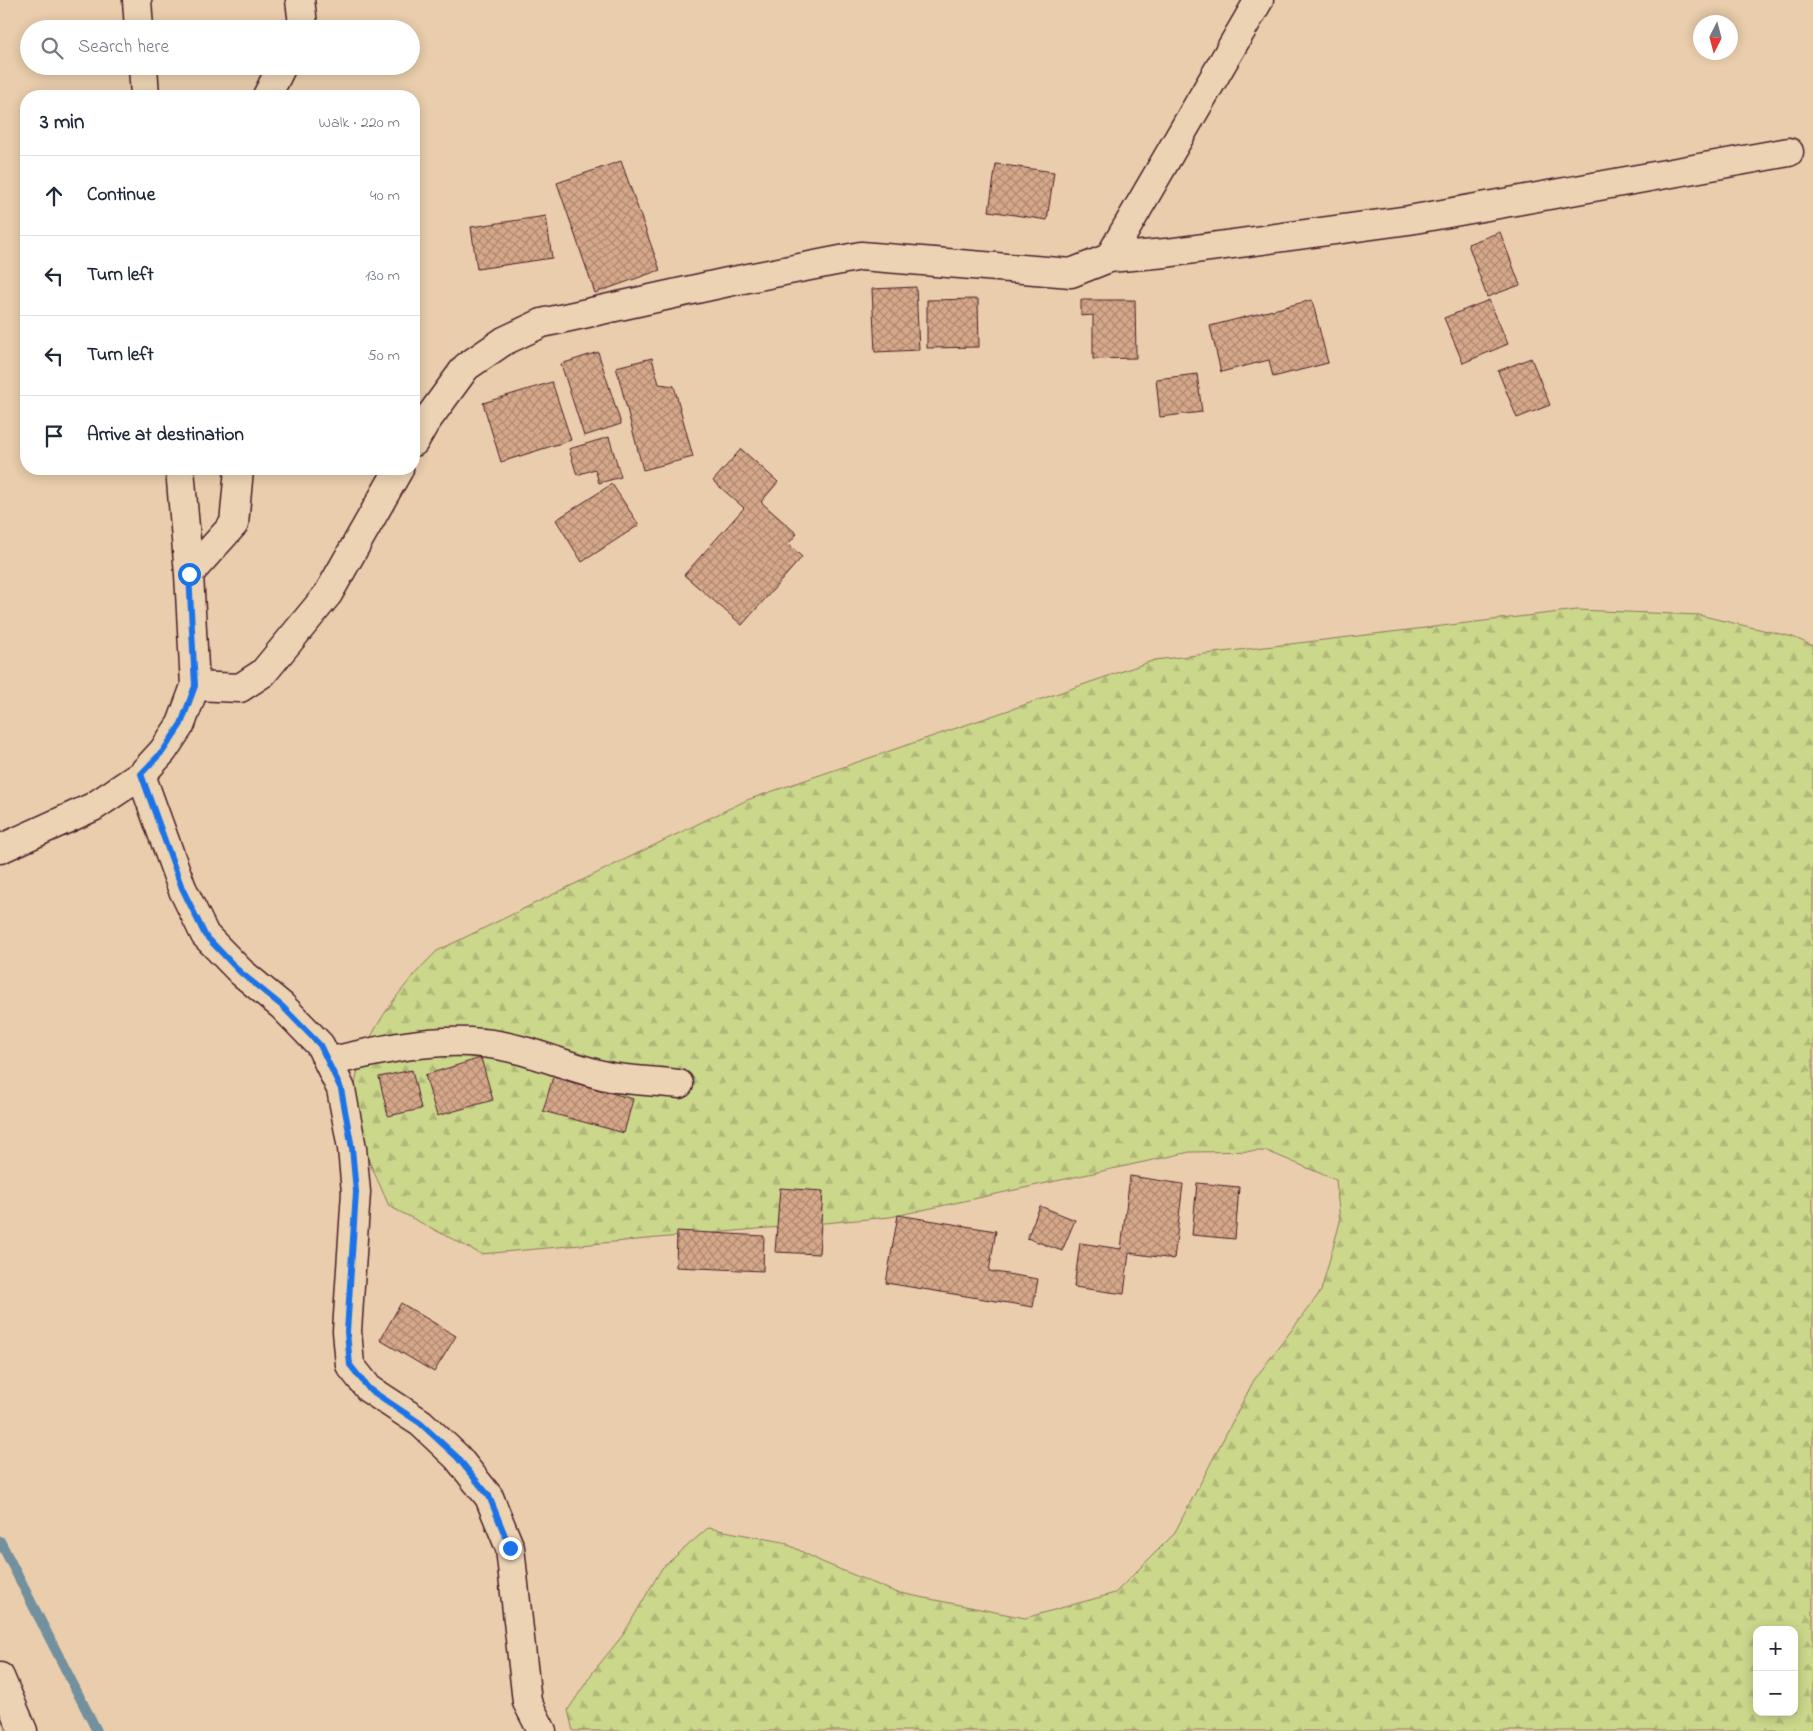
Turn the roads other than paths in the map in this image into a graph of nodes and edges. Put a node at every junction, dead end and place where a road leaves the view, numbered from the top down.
1 (137, 0) edge
2 (300, 0) edge
3 (1259, 0) edge
4 (138, 20) edge
5 (302, 20) edge
6 (144, 75) edge
7 (278, 75) edge
8 (145, 90) edge
9 (270, 90) edge
10 (1789, 152) dead end
11 (1109, 258) junction
12 (420, 432) edge
13 (181, 475) edge
14 (238, 475) edge
15 (396, 475) edge
16 (189, 574) junction
17 (195, 686) junction
18 (141, 774) junction
19 (0, 849) edge
20 (328, 1062) junction
21 (679, 1084) dead end
22 (0, 1677) edge
23 (23, 1731) edge
24 (542, 1731) edge

1 - 4 street
2 - 5 street
3 - 11 street
6 - 8 street
7 - 9 street
10 - 11 street
11 - 12 street
13 - 16 street
14 - 16 street
15 - 17 street
16 - 17 street
17 - 18 street
18 - 19 street
18 - 20 street
20 - 21 street
20 - 24 street
22 - 23 street

